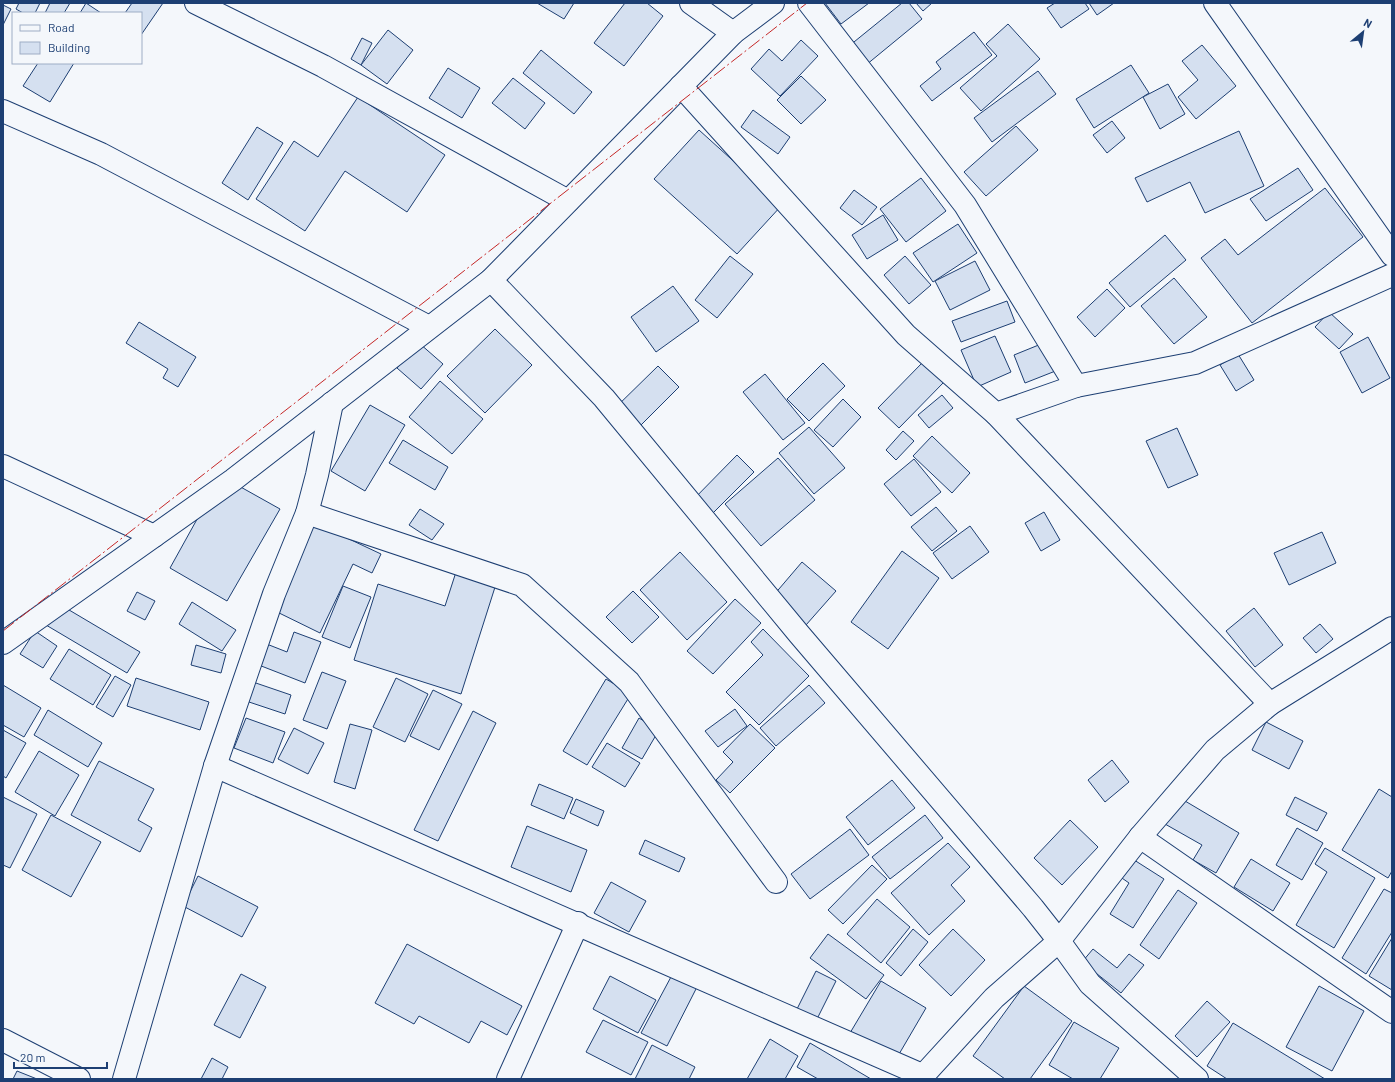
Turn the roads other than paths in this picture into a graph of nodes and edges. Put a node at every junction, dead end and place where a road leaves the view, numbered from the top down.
1 (196, 3) edge
2 (691, 3) edge
3 (772, 3) edge
4 (809, 3) edge
5 (1214, 3) edge
6 (733, 34) junction
7 (681, 86) junction
8 (3, 111) edge
9 (568, 201) junction
10 (1392, 256) edge
11 (1392, 275) edge
12 (491, 280) junction
13 (430, 327) junction
14 (1076, 386) junction
15 (332, 403) junction
16 (996, 414) junction
17 (3, 466) edge
18 (307, 513) junction
19 (154, 536) junction
20 (1392, 628) edge
21 (3, 643) edge
22 (1270, 704) junction
23 (215, 766) junction
24 (1140, 837) junction
25 (776, 882) dead end
26 (578, 924) junction
27 (1059, 941) junction
28 (1392, 1012) edge
29 (3, 1040) edge
30 (921, 1077) edge
31 (78, 1079) edge
32 (124, 1079) edge
33 (508, 1079) edge
34 (1197, 1079) edge

1 - 9 street
2 - 6 street
3 - 6 street
4 - 14 street
5 - 10 street
6 - 7 street
7 - 9 street
7 - 16 street
8 - 13 street
9 - 12 street
11 - 14 street
12 - 13 street
12 - 27 street
13 - 15 street
14 - 16 street
15 - 18 street
15 - 19 street
16 - 22 street
17 - 19 street
18 - 23 street
18 - 25 street
19 - 21 street
20 - 22 street
22 - 24 street
23 - 26 street
23 - 32 street
24 - 27 street
24 - 28 street
26 - 30 street
26 - 33 street
27 - 30 street
27 - 34 street
29 - 31 street

